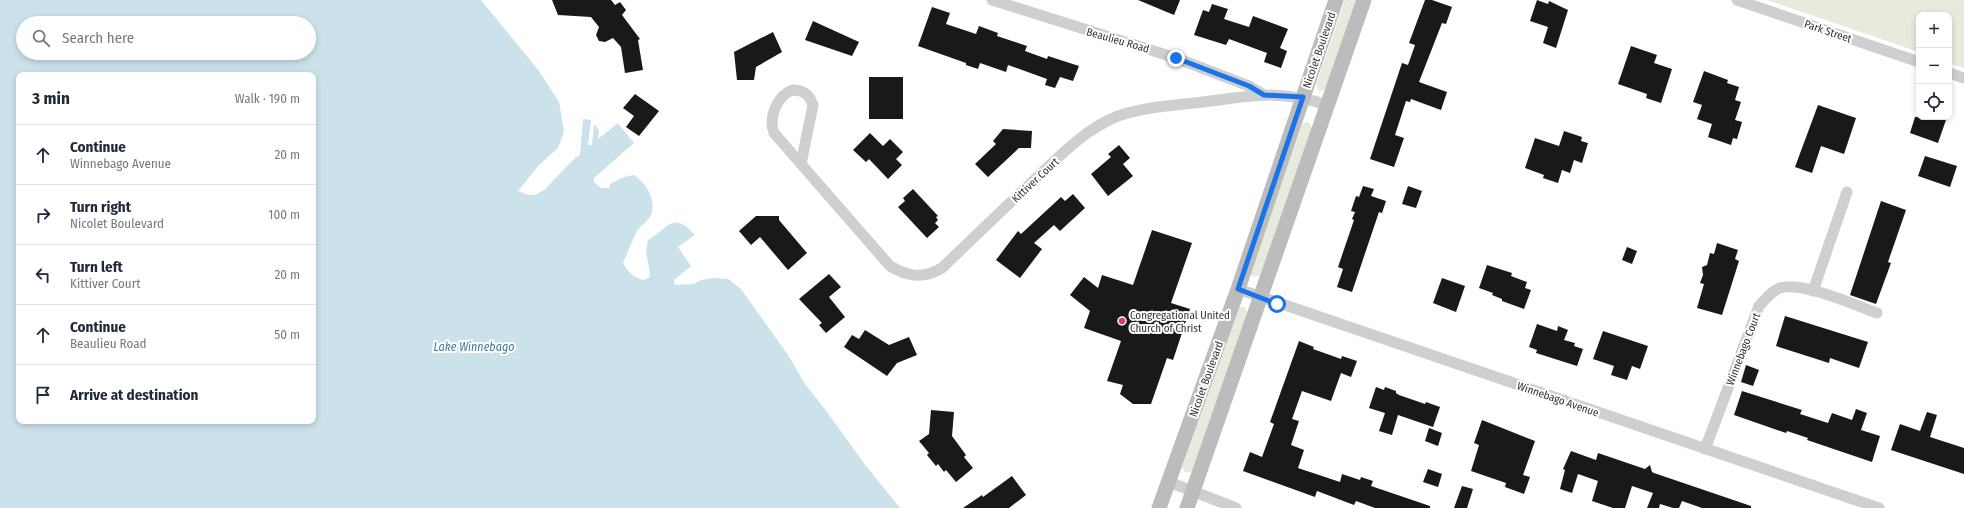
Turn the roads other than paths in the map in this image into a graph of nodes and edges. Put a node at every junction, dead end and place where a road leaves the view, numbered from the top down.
1 (992, 0) edge
2 (1336, 0) edge
3 (1364, 0) edge
4 (1737, 0) edge
5 (1916, 61) edge
6 (1952, 73) edge
7 (1964, 78) edge
8 (1264, 95) junction
9 (1303, 97) junction
10 (1328, 105) junction
11 (801, 164) junction
12 (1847, 192) dead end
13 (1238, 289) junction
14 (1813, 290) junction
15 (1259, 297) junction
16 (1877, 313) dead end
17 (1705, 448) junction
18 (1169, 482) junction
19 (1193, 492) junction
20 (1159, 508) edge
21 (1188, 508) edge
22 (1236, 508) edge
23 (1878, 508) edge

1 - 8 street, Beaulieu Road
2 - 9 street, Nicolet Boulevard
3 - 10 street
4 - 5 street, Park Street
6 - 7 street
8 - 9 street, Kittiver Court
8 - 11 street, Kittiver Court
9 - 10 street, Kittiver Court
9 - 13 street, Nicolet Boulevard
10 - 15 street
11 - 11 street, Kittiver Court
12 - 14 street
13 - 15 street, Winnebago Avenue
13 - 18 street, Nicolet Boulevard
14 - 16 street, Winnebago Court
14 - 17 street, Winnebago Court
15 - 17 street, Winnebago Avenue
15 - 19 street
17 - 23 street, Winnebago Avenue
18 - 19 street
18 - 20 street, Nicolet Boulevard
19 - 21 street
19 - 22 street

